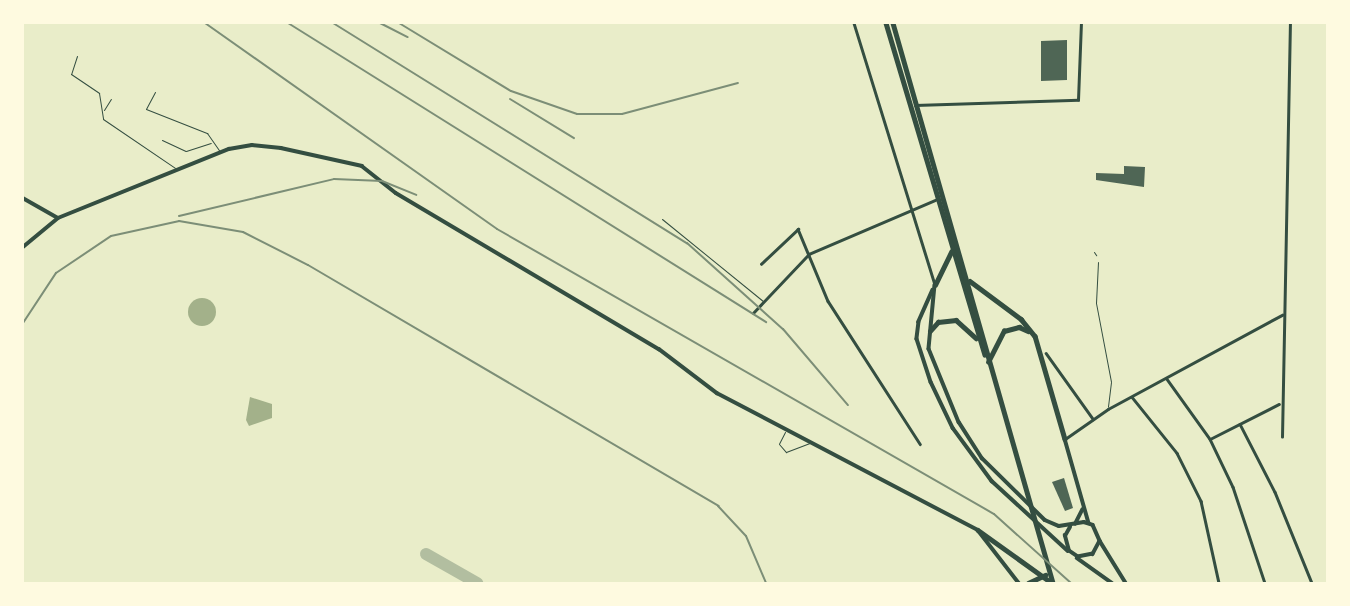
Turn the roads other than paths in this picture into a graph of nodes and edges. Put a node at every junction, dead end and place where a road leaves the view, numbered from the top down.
1 (854, 23) edge
2 (886, 23) edge
3 (893, 23) edge
4 (1081, 23) edge
5 (1290, 23) edge
6 (77, 56) dead end
7 (155, 92) dead end
8 (111, 99) dead end
9 (916, 105) junction
10 (909, 107) junction
11 (103, 112) junction
12 (162, 140) dead end
13 (213, 142) junction
14 (220, 152) junction
15 (177, 170) junction
16 (23, 198) edge
17 (935, 200) junction
18 (909, 211) junction
19 (58, 218) junction
20 (662, 219) dead end
21 (23, 247) edge
22 (951, 252) junction
23 (809, 254) junction
24 (1098, 262) dead end
25 (761, 264) dead end
26 (969, 280) junction
27 (935, 285) junction
28 (765, 302) junction
29 (753, 313) dead end
30 (1283, 315) junction
31 (930, 331) junction
32 (1035, 336) junction
33 (976, 338) junction
34 (1046, 353) dead end
35 (988, 362) junction
36 (1167, 379) junction
37 (1132, 397) junction
38 (1280, 404) junction
39 (1108, 409) junction
40 (1093, 419) junction
41 (1240, 424) junction
42 (792, 431) junction
43 (1282, 437) dead end
44 (1065, 439) junction
45 (1210, 439) junction
46 (814, 442) junction
47 (920, 444) dead end
48 (1082, 510) junction
49 (1089, 523) junction
50 (1075, 524) junction
51 (1070, 527) junction
52 (978, 530) junction
53 (1100, 541) junction
54 (1072, 554) junction
55 (1045, 575) junction
56 (1019, 583) edge
57 (1028, 583) edge
58 (1053, 583) edge
59 (1112, 583) edge
60 (1126, 583) edge
61 (1219, 583) edge
62 (1265, 583) edge
63 (1312, 583) edge

1 - 18 street
2 - 10 main road
3 - 9 main road
4 - 9 street
5 - 30 street
6 - 11 lane
7 - 13 lane
8 - 11 lane
9 - 10 street
9 - 26 main road
10 - 17 main road
11 - 15 lane
12 - 13 lane
13 - 14 lane
14 - 15 street
14 - 42 street
15 - 19 street
16 - 19 street
17 - 18 street
17 - 22 main road
18 - 23 street
18 - 27 street
19 - 21 street
20 - 28 lane
22 - 27 main road
22 - 33 main road
23 - 25 street
23 - 28 street
23 - 47 street
24 - 39 lane
26 - 32 main road
26 - 35 main road
27 - 31 street
27 - 54 street
28 - 29 street
30 - 36 street
30 - 38 street
31 - 33 main road
31 - 51 street
32 - 35 main road
32 - 44 main road
33 - 35 main road
34 - 40 street
35 - 58 main road
36 - 37 street
36 - 45 street
37 - 39 street
37 - 61 street
38 - 41 street
38 - 43 street
39 - 40 street
40 - 44 street
41 - 45 street
41 - 63 street
42 - 46 street
42 - 46 lane
44 - 48 street
45 - 62 street
46 - 52 street
48 - 49 street
48 - 50 street
49 - 50 street
49 - 53 street
50 - 51 street
51 - 54 street
52 - 55 main road
52 - 56 street
53 - 54 street
53 - 60 street
54 - 59 street
55 - 57 main road
55 - 58 main road

